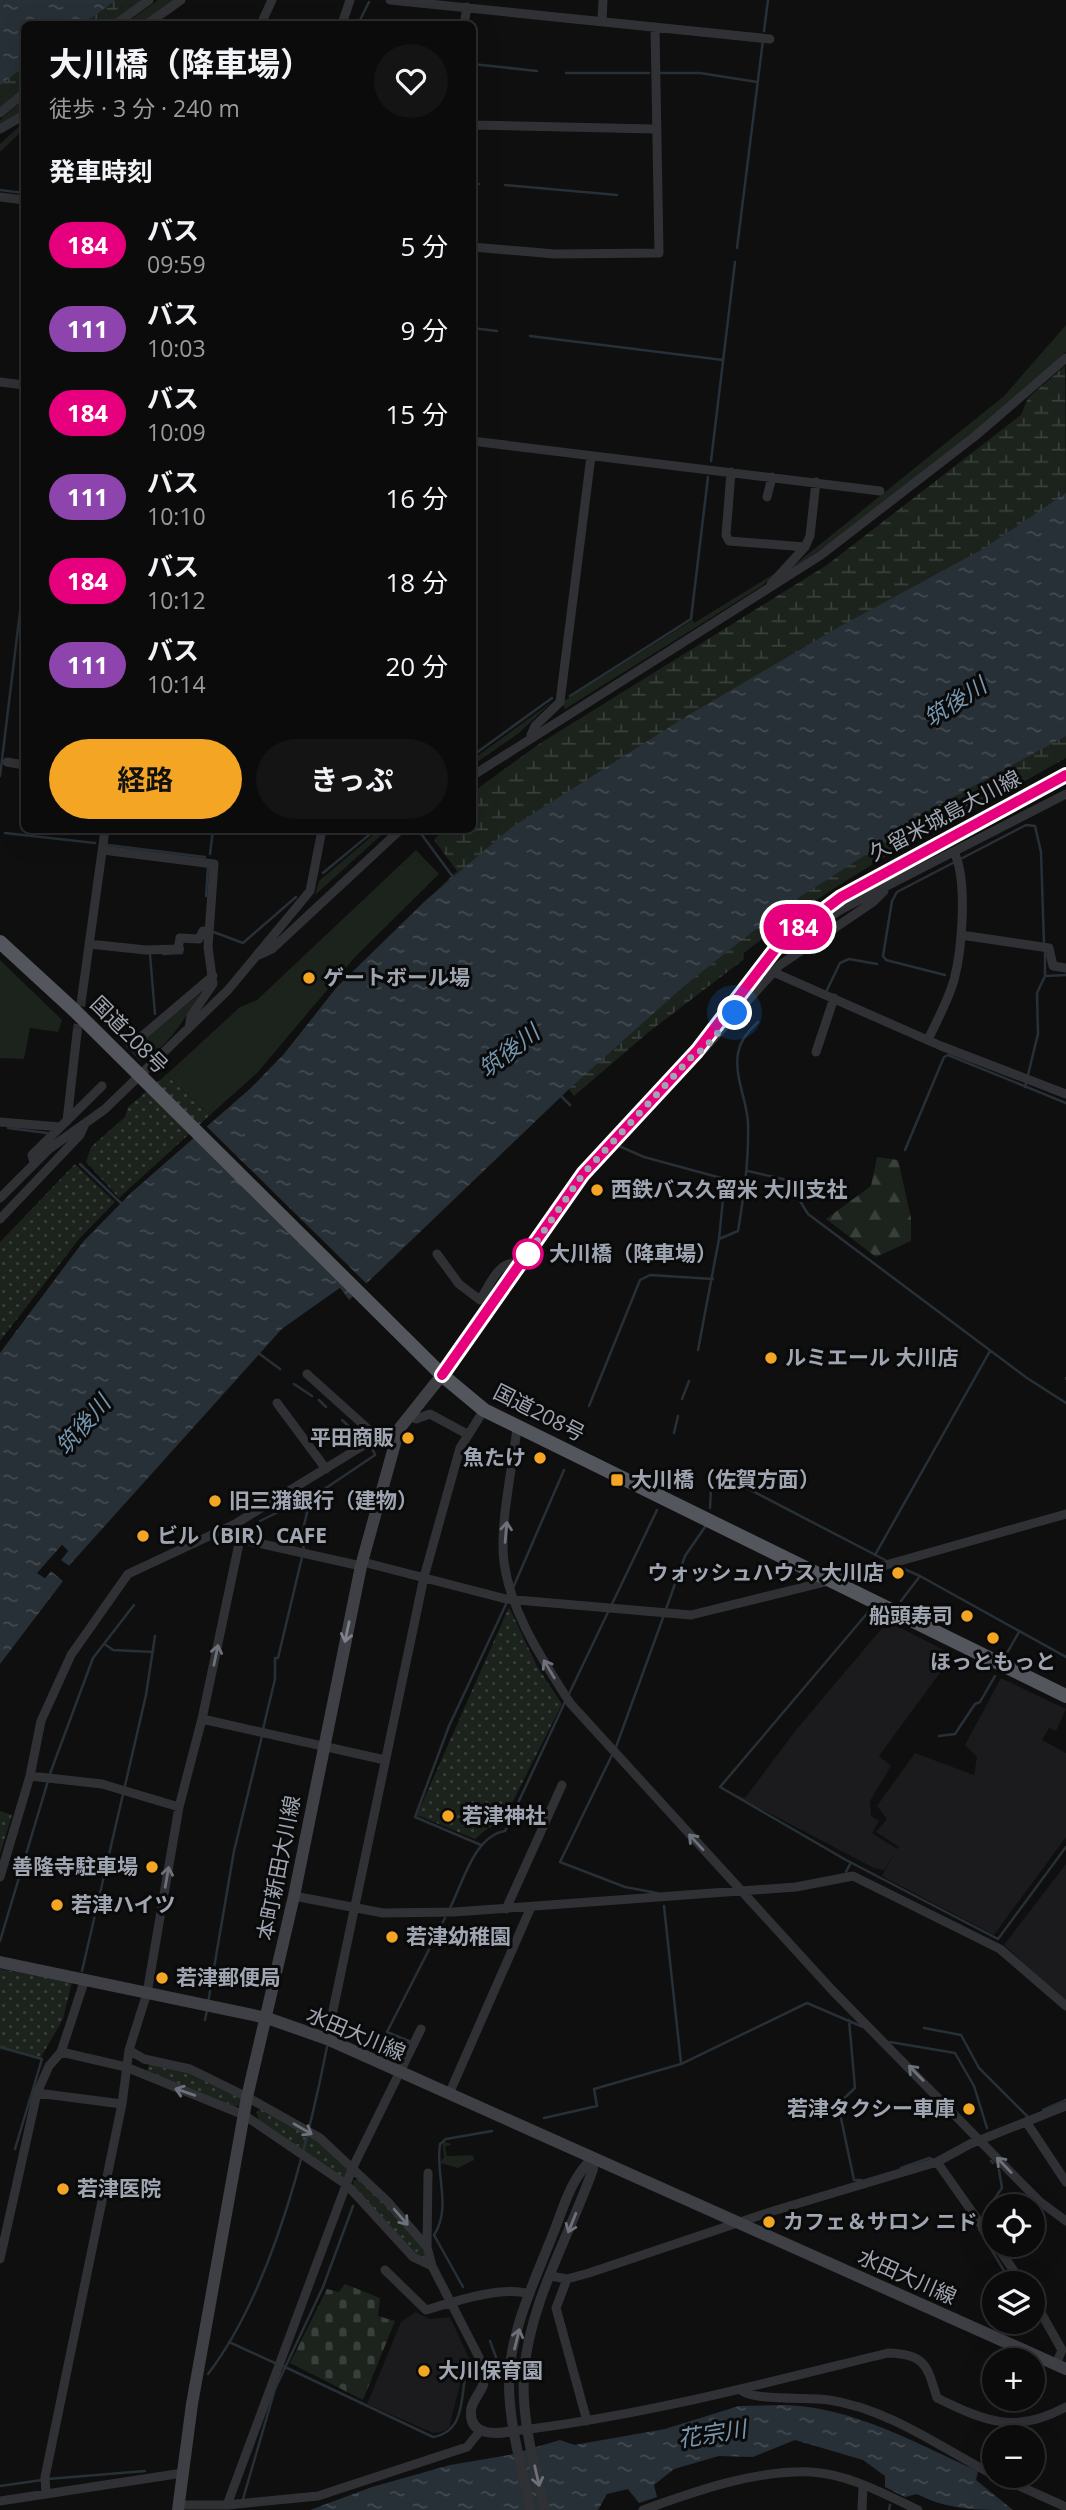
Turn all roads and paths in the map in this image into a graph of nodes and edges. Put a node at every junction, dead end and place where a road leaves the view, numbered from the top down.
1 (149, 0) edge
2 (181, 0) edge
3 (272, 0) edge
4 (350, 0) edge
5 (390, 0) edge
6 (533, 0) edge
7 (603, 0) edge
8 (471, 5) edge
9 (533, 13) junction
10 (602, 20) junction
11 (120, 21) edge
12 (150, 21) edge
13 (262, 21) edge
14 (343, 21) edge
15 (655, 27) junction
16 (770, 39) dead end
17 (21, 96) edge
18 (0, 113) edge
19 (21, 117) edge
20 (476, 125) edge
21 (0, 129) edge
22 (654, 129) junction
23 (0, 197) edge
24 (21, 200) edge
25 (476, 247) edge
26 (1066, 358) edge
27 (0, 382) edge
28 (21, 385) edge
29 (476, 442) edge
30 (592, 456) junction
31 (732, 472) junction
32 (772, 477) junction
33 (816, 482) junction
34 (880, 491) dead end
35 (767, 497) dead end
36 (805, 547) junction
37 (768, 588) junction
38 (530, 736) junction
39 (7, 762) dead end
40 (21, 764) edge
41 (476, 773) edge
42 (1066, 775) edge
43 (1066, 794) edge
44 (105, 833) edge
45 (320, 833) edge
46 (397, 833) edge
47 (103, 850) junction
48 (954, 852) junction
49 (886, 889) junction
50 (209, 931) junction
51 (961, 935) junction
52 (0, 942) edge
53 (780, 943) junction
54 (89, 944) junction
55 (254, 958) junction
56 (1066, 968) edge
57 (772, 972) junction
58 (213, 976) junction
59 (82, 996) tunnel mouth
60 (834, 998) junction
61 (189, 1028) junction
62 (77, 1033) tunnel mouth
63 (928, 1040) junction
64 (134, 1043) dead end
65 (697, 1051) junction
66 (816, 1052) dead end
67 (142, 1078) junction
68 (102, 1086) dead end
69 (1066, 1094) edge
70 (0, 1122) edge
71 (63, 1124) junction
72 (85, 1124) junction
73 (34, 1163) junction
74 (0, 1198) edge
75 (0, 1219) edge
76 (437, 1254) dead end
77 (522, 1263) junction
78 (307, 1374) dead end
79 (442, 1375) junction
80 (277, 1403) dead end
81 (484, 1410) junction
82 (410, 1416) junction
83 (517, 1428) junction
84 (399, 1429) junction
85 (467, 1434) junction
86 (377, 1437) junction
87 (326, 1469) junction
88 (1066, 1514) edge
89 (235, 1524) junction
90 (240, 1539) junction
91 (362, 1564) junction
92 (424, 1577) junction
93 (833, 1580) junction
94 (513, 1599) junction
95 (1066, 1696) edge
96 (202, 1719) junction
97 (323, 1744) junction
98 (385, 1760) junction
99 (30, 1776) junction
100 (562, 1785) dead end
101 (179, 1807) junction
102 (0, 1877) edge
103 (742, 1892) junction
104 (294, 1896) junction
105 (531, 1907) junction
106 (355, 1909) junction
107 (506, 1909) junction
108 (0, 1962) edge
109 (85, 1979) junction
110 (147, 1993) junction
111 (1066, 2006) edge
112 (267, 2018) junction
113 (421, 2029) dead end
114 (327, 2039) junction
115 (129, 2050) junction
116 (61, 2052) junction
117 (126, 2067) junction
118 (399, 2073) junction
119 (37, 2093) junction
120 (449, 2095) junction
121 (247, 2097) junction
122 (122, 2104) junction
123 (1066, 2106) edge
124 (244, 2115) junction
125 (1027, 2123) junction
126 (980, 2139) junction
127 (937, 2162) junction
128 (590, 2164) junction
129 (352, 2169) junction
130 (428, 2173) dead end
131 (1066, 2182) edge
132 (348, 2185) junction
133 (735, 2221) junction
134 (1066, 2221) edge
135 (982, 2226) edge
136 (427, 2247) junction
137 (0, 2259) edge
138 (432, 2266) junction
139 (384, 2270) dead end
140 (551, 2276) junction
141 (567, 2279) junction
142 (529, 2294) junction
143 (453, 2302) junction
144 (1045, 2320) edge
145 (1061, 2367) edge
146 (483, 2385) joint
147 (741, 2390) junction
148 (1066, 2407) edge
149 (587, 2421) junction
150 (527, 2429) junction
151 (480, 2431) junction
152 (514, 2431) junction
153 (982, 2469) edge
154 (183, 2473) junction
155 (45, 2485) junction
156 (863, 2485) junction
157 (1022, 2488) edge
158 (0, 2501) edge
159 (227, 2505) junction
160 (178, 2507) edge
161 (1066, 2507) edge
162 (531, 2510) edge
163 (545, 2510) edge
164 (643, 2510) edge
165 (862, 2510) edge
166 (918, 2510) edge

1 - 11 street
2 - 12 street
3 - 13 street
4 - 14 street
5 - 8 street
6 - 9 street
7 - 10 street
8 - 9 street
9 - 10 street
10 - 15 street
15 - 16 street
15 - 22 street
17 - 18 street
19 - 21 street
20 - 22 street
22 - 25 street
23 - 24 street
26 - 37 street
27 - 28 street
29 - 30 street
30 - 31 street
30 - 38 street
31 - 32 street
31 - 36 street
32 - 33 street
32 - 35 street
33 - 34 street
33 - 36 street
36 - 37 street
37 - 38 street
38 - 41 street
39 - 40 street
42 - 53 main road, 久留米城島大川線
43 - 48 street
44 - 47 street
45 - 55 street
46 - 55 street
47 - 50 street
47 - 54 street
48 - 49 street
48 - 51 street
49 - 53 street
49 - 57 street
50 - 54 street
50 - 58 street
51 - 56 street
51 - 63 street
52 - 67 highway, 国道208号
53 - 65 main road, 久留米城島大川線
54 - 59 street
55 - 61 street
57 - 60 street
57 - 65 street
58 - 61 street
58 - 64 street
60 - 63 street
60 - 66 street
61 - 67 street
62 - 71 street
63 - 69 street
65 - 77 main road, 久留米城島大川線
67 - 72 street
67 - 79 highway, 国道208号
68 - 71 street
70 - 71 street
71 - 73 street
72 - 73 street
72 - 75 street
73 - 74 street
76 - 77 street
77 - 79 main road, 久留米城島大川線
78 - 86 street
79 - 81 highway, 国道208号
79 - 82 main road, 本町新田大川線
80 - 87 street
81 - 83 highway, 国道208号
81 - 85 street
82 - 84 main road, 本町新田大川線
82 - 85 street
83 - 93 highway, 国道208号
94 -> 83 street
84 - 86 street
84 - 91 main road, 本町新田大川線
85 - 92 street
86 - 87 street
87 - 89 street
88 - 93 street
89 - 90 street
89 - 99 street
90 - 91 street
96 -> 90 street
91 - 92 street
91 -> 97 main road, 本町新田大川線
92 - 94 street
92 - 98 street
93 - 94 street
93 - 95 highway, 国道208号
103 -> 94 street
96 - 97 street
96 - 101 street
97 - 98 street
97 - 104 main road, 本町新田大川線
98 - 106 street
99 - 101 street
99 - 102 street
100 - 107 street
110 -> 101 street
103 - 105 street
103 - 111 street
126 -> 103 street
104 - 106 street
104 - 112 main road, 本町新田大川線
105 - 107 street
105 - 120 street
106 - 107 street
106 - 114 street
108 - 109 main road, 水田大川線
109 - 110 main road, 水田大川線
109 - 116 street
110 - 112 main road, 水田大川線
110 - 115 street
112 - 114 main road, 水田大川線
112 - 121 main road, 本町新田大川線
113 - 118 street
114 - 118 main road, 水田大川線
115 - 117 street
115 - 121 street
116 - 117 street
116 - 119 street
117 - 122 street
124 -> 117 street
118 - 120 main road, 水田大川線
118 - 129 street
119 - 122 street
119 - 137 street
120 - 128 main road, 水田大川線
121 - 124 main road, 本町新田大川線
121 -> 129 street
122 - 155 street
123 - 125 street
124 - 132 street
124 - 154 main road, 本町新田大川線
125 - 126 street
125 - 131 street
126 - 127 street
134 -> 126 street
127 - 133 street
127 - 135 street
128 - 133 main road, 水田大川線
128 -> 140 street
128 - 142 street
129 - 132 street
129 -> 136 street
130 - 136 street
132 - 138 street
132 - 159 street
133 - 141 street
133 - 145 main road, 水田大川線
136 - 138 street
138 - 143 street
139 - 143 street
140 - 141 street
140 - 150 street
141 - 149 street
142 - 143 street
152 -> 142 street
143 - 146 street
144 - 145 street
146 - 151 street
147 - 148 street
147 - 149 street
147 - 153 street
149 - 150 street
150 - 152 street
150 -> 163 street
151 - 152 street
151 - 159 street
152 - 162 street
154 - 155 street
154 - 160 main road, 本町新田大川線
155 - 158 street
156 - 164 street
156 - 165 street
156 - 166 street
157 - 161 street
159 - 160 street

